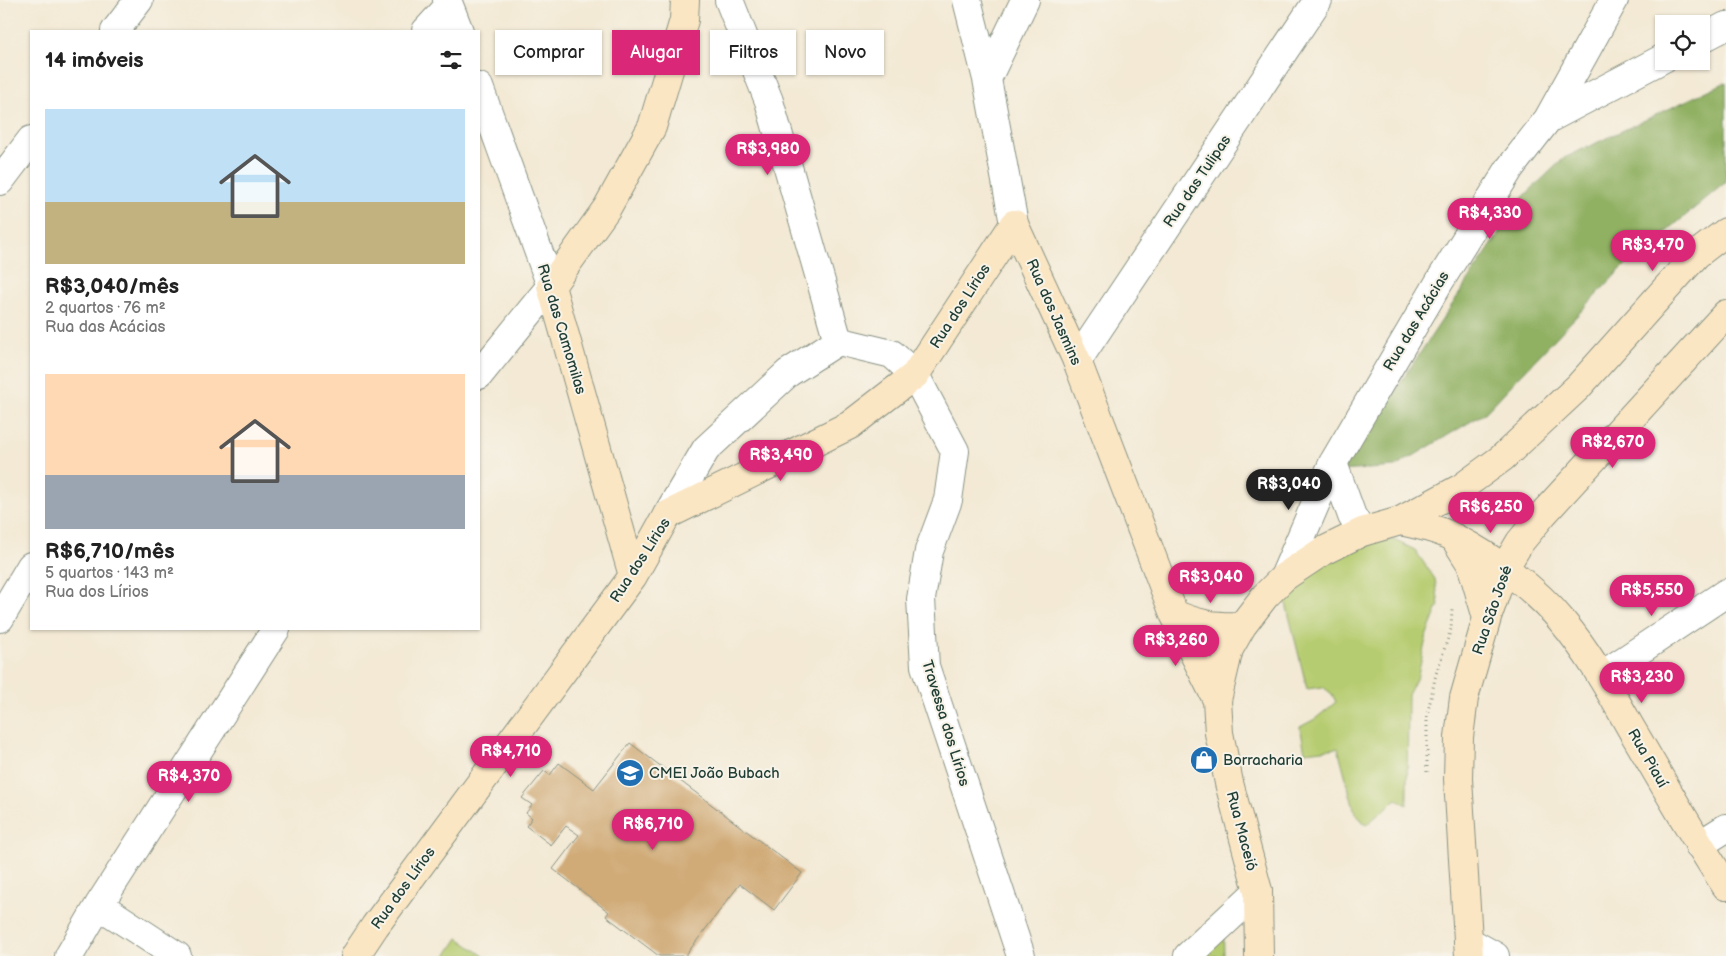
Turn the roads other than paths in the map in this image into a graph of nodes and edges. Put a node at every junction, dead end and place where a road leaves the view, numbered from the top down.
1 (139, 0) edge
2 (685, 0) edge
3 (729, 0) edge
4 (967, 0) edge
5 (1025, 0) edge
6 (1318, 0) edge
7 (1614, 0) edge
8 (448, 3) edge
9 (1726, 26) edge
10 (116, 30) edge
11 (427, 30) edge
12 (458, 30) edge
13 (1710, 34) edge
14 (1655, 63) edge
15 (987, 79) junction
16 (480, 90) edge
17 (1548, 119) junction
18 (30, 141) edge
19 (0, 181) edge
20 (1014, 224) junction
21 (1726, 232) edge
22 (551, 286) junction
23 (1726, 314) edge
24 (838, 341) junction
25 (1077, 361) junction
26 (480, 374) edge
27 (915, 375) junction
28 (1333, 463) junction
29 (667, 515) junction
30 (1400, 521) junction
31 (1362, 532) junction
32 (1454, 537) junction
33 (30, 568) edge
34 (1504, 569) junction
35 (633, 576) junction
36 (1284, 576) junction
37 (1726, 593) edge
38 (1174, 614) junction
39 (0, 618) edge
40 (1487, 618) junction
41 (1242, 626) junction
42 (275, 630) edge
43 (1601, 676) junction
44 (1217, 700) junction
45 (1726, 828) edge
46 (1699, 845) junction
47 (1726, 886) edge
48 (1258, 891) junction
49 (99, 904) junction
50 (1468, 949) edge
51 (69, 956) edge
52 (177, 956) edge
53 (355, 956) edge
54 (1021, 956) edge
55 (1188, 956) edge
56 (1259, 956) edge
57 (1495, 956) edge

1 - 10 street
2 - 22 street
3 - 24 street
4 - 15 street, Rua dos Jasmins
5 - 15 street
6 - 25 street, Rua das Tulipas
7 - 17 street, Rua das Acácias
8 - 11 street
8 - 12 street
9 - 13 street
14 - 17 street
15 - 20 street, Rua dos Jasmins
16 - 22 street, Rua das Camomilas
17 - 28 street, Rua das Acácias
18 - 19 street
20 - 25 street, Rua dos Jasmins
20 - 27 street, Rua dos Lírios
21 - 30 street
22 - 26 street
22 - 35 street, Rua das Camomilas
23 - 34 street, Rua São José
24 - 27 street, Travessa dos Lírios
24 - 29 street
25 - 38 street, Rua dos Jasmins
27 - 29 street, Rua dos Lírios
27 - 54 street, Travessa dos Lírios
28 - 31 street
28 - 36 street, Rua das Acácias
29 - 35 street, Rua dos Lírios
30 - 31 street
30 - 32 street, Rua Piauí
31 - 36 street
32 - 34 street, Rua Piauí
32 - 40 street
33 - 39 street
34 - 40 street, Rua São José
34 - 43 street, Rua Piauí
35 - 53 street, Rua dos Lírios
36 - 41 street, Rua Maceió
37 - 43 street
38 - 41 street
38 - 44 street, Rua dos Jasmins
40 - 50 street, Rua São José
41 - 44 street, Rua Maceió
42 - 49 street
43 - 46 street, Rua Piauí
44 - 48 street, Rua Maceió
45 - 46 street
46 - 47 street, Rua Piauí
48 - 55 street
48 - 56 street, Rua Maceió
49 - 51 street
49 - 52 street
50 - 57 street

